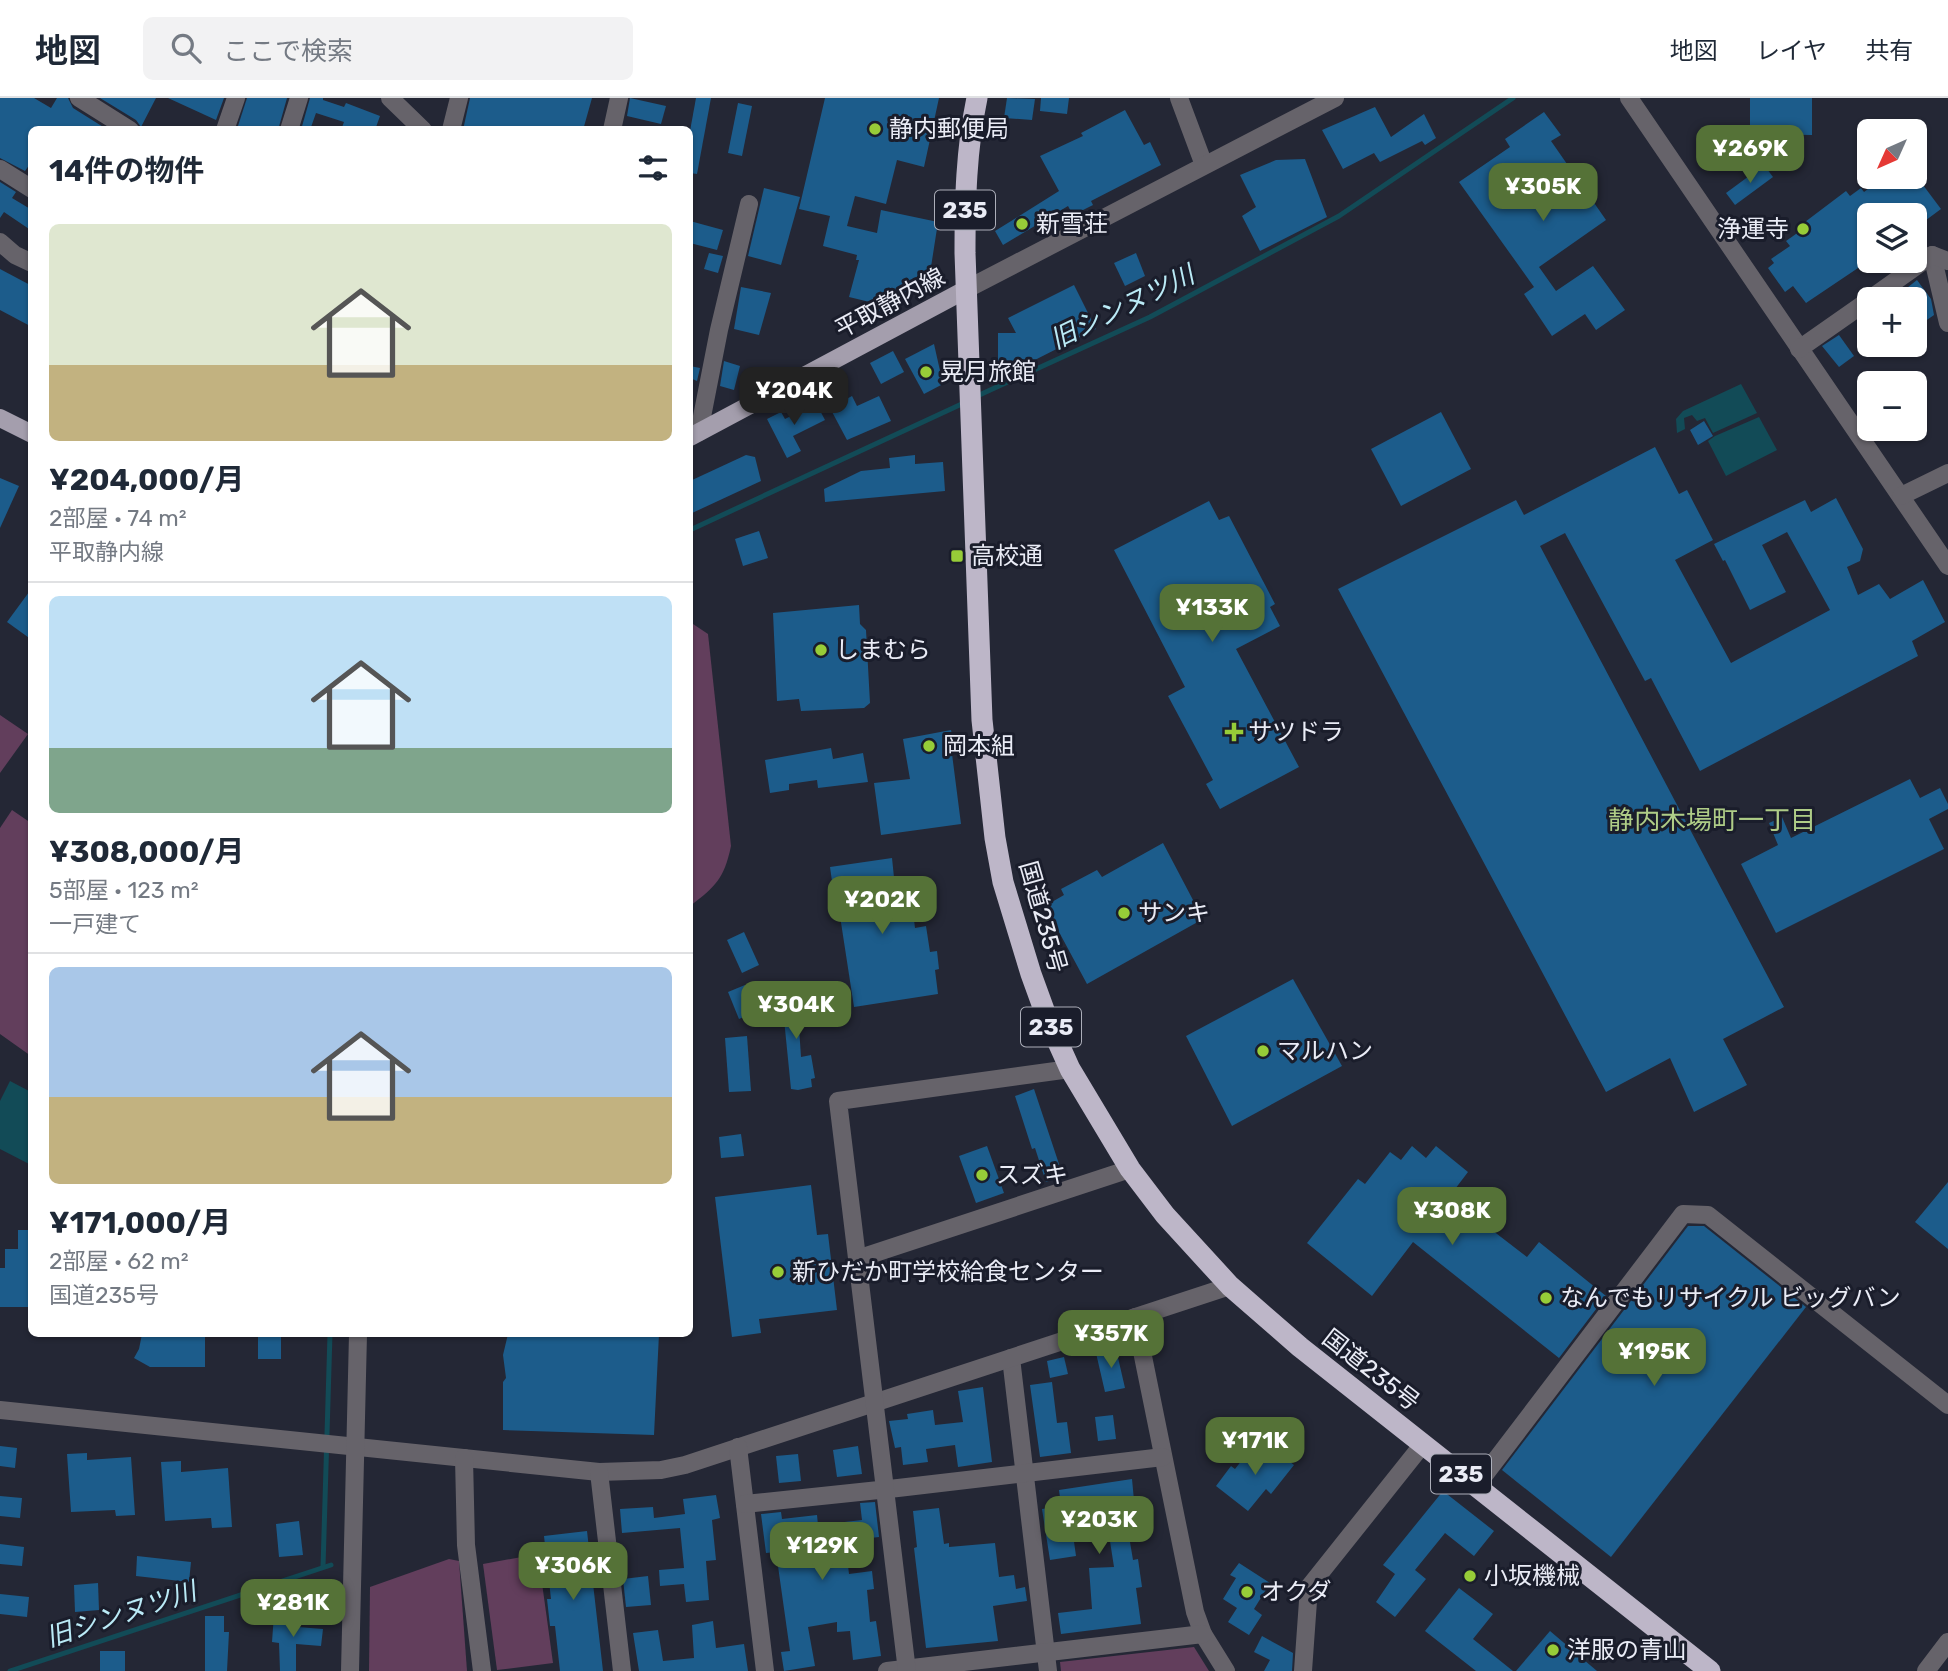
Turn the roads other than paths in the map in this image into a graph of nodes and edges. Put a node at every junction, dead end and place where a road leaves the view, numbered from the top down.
1 (79, 98) edge
2 (236, 98) edge
3 (299, 98) edge
4 (390, 98) edge
5 (460, 98) edge
6 (619, 98) edge
7 (977, 98) edge
8 (1179, 98) edge
9 (1335, 98) edge
10 (1629, 98) edge
11 (124, 126) edge
12 (226, 126) edge
13 (290, 126) edge
14 (420, 126) edge
15 (452, 126) edge
16 (613, 126) edge
17 (1204, 165) junction
18 (0, 169) edge
19 (28, 186) edge
20 (749, 204) dead end
21 (0, 242) edge
22 (1940, 258) edge
23 (28, 261) edge
24 (1891, 287) edge
25 (965, 290) junction
26 (1857, 308) edge
27 (1948, 323) edge
28 (1799, 349) junction
29 (0, 418) edge
30 (28, 432) edge
31 (694, 434) edge
32 (1948, 473) edge
33 (1901, 496) junction
34 (1948, 566) edge
35 (1070, 1069) junction
36 (1130, 1169) junction
37 (857, 1259) junction
38 (1230, 1286) junction
39 (1135, 1317) junction
40 (358, 1337) edge
41 (1011, 1358) junction
42 (876, 1402) junction
43 (1948, 1405) edge
44 (0, 1410) edge
45 (1423, 1444) junction
46 (738, 1447) junction
47 (355, 1448) junction
48 (1163, 1457) junction
49 (464, 1458) junction
50 (599, 1472) junction
51 (1025, 1474) junction
52 (1476, 1486) junction
53 (886, 1490) junction
54 (746, 1504) junction
55 (1203, 1634) junction
56 (1948, 1642) edge
57 (1047, 1662) edge
58 (907, 1670) edge
59 (350, 1671) edge
60 (481, 1671) edge
61 (622, 1671) edge
62 (765, 1671) edge
63 (887, 1671) edge
64 (1226, 1671) edge
65 (1303, 1671) edge
66 (1710, 1671) edge
67 (1926, 1671) edge

1 - 11 street
2 - 12 street
3 - 13 street
4 - 14 street
5 - 15 street
6 - 16 street
7 - 25 highway, 国道235号 / 235
8 - 17 street
9 - 17 street
10 - 28 street
17 - 25 street
18 - 19 street
20 - 31 street
21 - 23 street
22 - 24 street
22 - 27 street
25 - 31 main road, 平取静内線
25 - 35 highway, 国道235号 / 235
26 - 28 street
28 - 33 street
29 - 30 main road
32 - 33 street
33 - 34 street
35 - 36 highway, 国道235号 / 235
35 - 37 street
36 - 37 street
36 - 38 highway, 国道235号 / 235
37 - 42 street
38 - 39 street
38 - 45 highway, 国道235号 / 235
39 - 41 street
39 - 48 street
40 - 47 street
41 - 42 street
41 - 51 street
42 - 46 street
42 - 53 street
43 - 52 street
44 - 47 street
45 - 52 highway, 国道235号 / 235
45 - 65 street
46 - 50 street
46 - 54 street
47 - 49 street
47 - 59 street
48 - 51 street
48 - 55 street
49 - 50 street
49 - 60 street
50 - 61 street
51 - 53 street
51 - 57 street
52 - 66 highway, 国道235号 / 235
53 - 54 street
53 - 58 street
54 - 62 street
55 - 57 street
55 - 64 street
56 - 67 street
57 - 58 street
58 - 63 street

